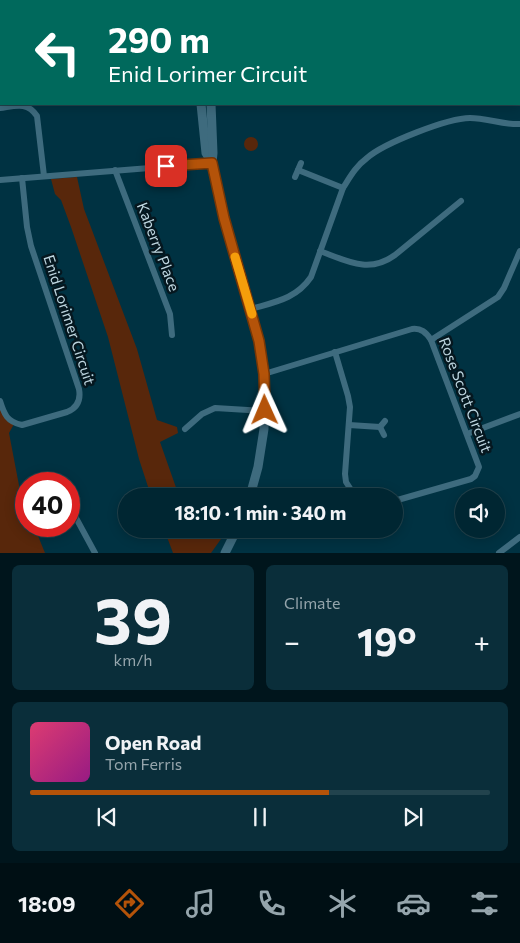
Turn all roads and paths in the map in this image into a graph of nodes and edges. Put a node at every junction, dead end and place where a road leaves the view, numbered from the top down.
1 (201, 105) edge
2 (211, 105) edge
3 (0, 108) edge
4 (520, 124) edge
5 (212, 163) junction
6 (301, 163) dead end
7 (115, 170) junction
8 (298, 170) junction
9 (44, 176) junction
10 (295, 177) dead end
11 (22, 178) junction
12 (0, 180) edge
13 (344, 188) junction
14 (461, 201) dead end
15 (520, 250) edge
16 (320, 251) junction
17 (251, 309) junction
18 (172, 335) dead end
19 (431, 340) junction
20 (335, 352) junction
21 (264, 374) junction
22 (0, 401) edge
23 (265, 410) junction
24 (520, 414) edge
25 (385, 421) dead end
26 (349, 425) junction
27 (380, 427) junction
28 (185, 428) dead end
29 (467, 434) junction
30 (384, 435) dead end
31 (252, 488) edge
32 (350, 488) edge
33 (403, 498) edge
34 (80, 525) edge
35 (520, 537) edge
36 (233, 538) edge
37 (96, 553) edge
38 (225, 553) edge
39 (499, 553) edge

1 - 5 street
2 - 5 street
3 - 9 street
4 - 13 street
5 - 7 street
5 - 17 street
6 - 8 street
7 - 9 street
7 - 18 street, Kaberry Place
8 - 10 street
8 - 13 street
9 - 11 street
11 - 12 street
11 - 22 street, Enid Lorimer Circuit
13 - 16 street
14 - 16 street
15 - 19 street
16 - 17 street
17 - 21 street
19 - 20 street, Rose Scott Circuit
19 - 29 street, Rose Scott Circuit
20 - 21 street, Rose Scott Circuit
20 - 26 street
21 - 23 street
23 - 28 street
23 - 31 street
24 - 29 street
25 - 27 street
26 - 27 street
26 - 32 street
27 - 30 street
29 - 33 street, Rose Scott Circuit
34 - 37 street
35 - 39 street
36 - 38 street

